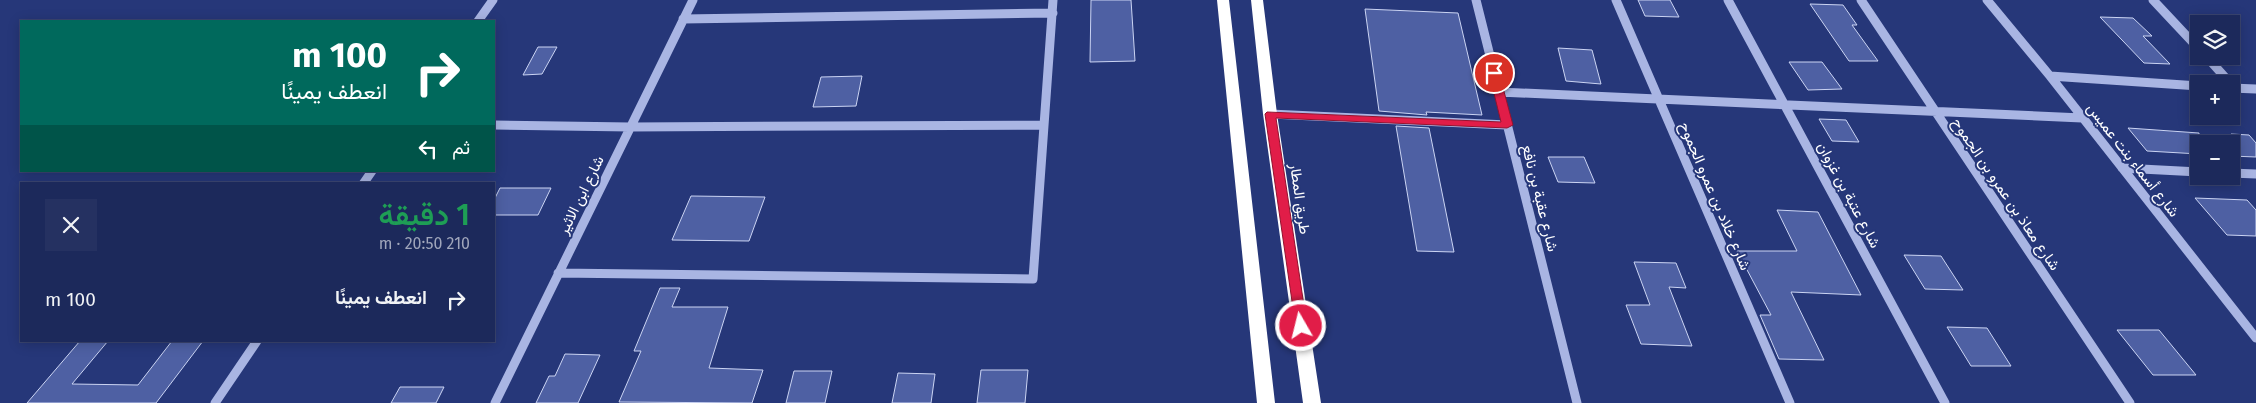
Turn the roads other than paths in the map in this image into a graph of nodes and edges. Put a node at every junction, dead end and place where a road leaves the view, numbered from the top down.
1 (492, 0) edge
2 (693, 0) edge
3 (1054, 0) edge
4 (1223, 0) edge
5 (1257, 0) edge
6 (1476, 0) edge
7 (1616, 0) edge
8 (1728, 0) edge
9 (1861, 0) edge
10 (1986, 0) edge
11 (2153, 0) edge
12 (1052, 13) junction
13 (684, 19) junction
14 (479, 20) edge
15 (2190, 39) edge
16 (2214, 65) edge
17 (2222, 75) edge
18 (2050, 76) junction
19 (2190, 85) edge
20 (2240, 87) edge
21 (2256, 89) edge
22 (1499, 92) junction
23 (1658, 99) junction
24 (1785, 105) junction
25 (1934, 112) junction
26 (1270, 114) junction
27 (2082, 118) junction
28 (495, 125) edge
29 (1044, 125) junction
30 (1507, 125) junction
31 (630, 127) junction
32 (2122, 168) junction
33 (2190, 172) edge
34 (2240, 173) edge
35 (2256, 174) edge
36 (558, 273) junction
37 (2256, 338) edge
38 (256, 342) edge
39 (215, 403) edge
40 (495, 403) edge
41 (1266, 403) edge
42 (1312, 403) edge
43 (1577, 403) edge
44 (1790, 403) edge
45 (1945, 403) edge
46 (2130, 403) edge

1 - 14 street
2 - 13 street, شارع ابن الاثير
3 - 12 street
4 - 41 highway
5 - 26 highway, طريق المطار
6 - 22 street, شارع عقبة بن نافع
7 - 23 street, شارع خلاد بن عمرو الجموح
8 - 24 street, شارع عتبة بن غزوان
9 - 25 street, شارع معاذ بن عمرو بن الجموح
10 - 18 street, شارع أسماء بنت عميس
11 - 15 street
12 - 13 street
12 - 29 street
13 - 31 street, شارع ابن الاثير
16 - 17 street
18 - 19 street
18 - 27 street, شارع أسماء بنت عميس
20 - 21 street
22 - 23 street
22 - 30 street, شارع عقبة بن نافع
23 - 24 street
23 - 44 street, شارع خلاد بن عمرو الجموح
24 - 25 street
24 - 45 street, شارع عتبة بن غزوان
25 - 27 street
25 - 46 street, شارع معاذ بن عمرو بن الجموح
26 - 30 street
26 - 42 highway, طريق المطار
27 - 32 street, شارع أسماء بنت عميس
28 - 31 street
29 - 31 street
29 - 36 street
30 - 43 street, شارع عقبة بن نافع
31 - 36 street, شارع ابن الاثير
32 - 33 street
32 - 37 street, شارع أسماء بنت عميس
34 - 35 street
36 - 40 street, شارع ابن الاثير
38 - 39 street

